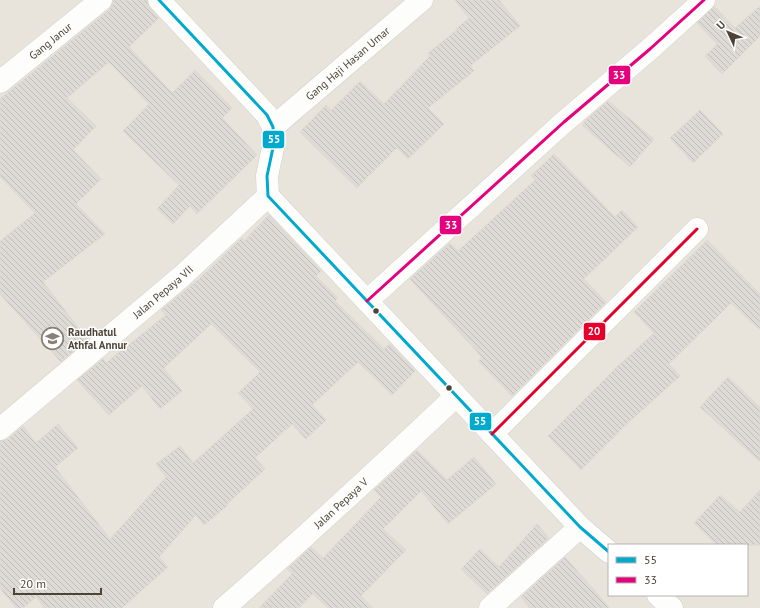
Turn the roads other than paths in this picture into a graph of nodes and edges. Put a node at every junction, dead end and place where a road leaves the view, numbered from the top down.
1 (101, 0) edge
2 (159, 0) edge
3 (422, 0) edge
4 (704, 0) edge
5 (0, 82) edge
6 (273, 127) junction
7 (268, 196) junction
8 (697, 229) dead end
9 (367, 301) junction
10 (456, 396) junction
11 (0, 429) edge
12 (492, 434) junction
13 (580, 527) junction
14 (608, 551) edge
15 (659, 596) edge
16 (224, 608) edge
17 (490, 608) edge
18 (672, 608) edge

1 - 5 street, Gang Janur
2 - 6 street
3 - 6 street, Gang Haji Hasan Umar
4 - 9 street
6 - 7 street
7 - 9 street
7 - 11 street, Jalan Pepaya VII
8 - 12 street
9 - 10 street
10 - 12 street
10 - 16 street, Jalan Pepaya V
12 - 13 street
13 - 14 street
13 - 17 street
15 - 18 street

